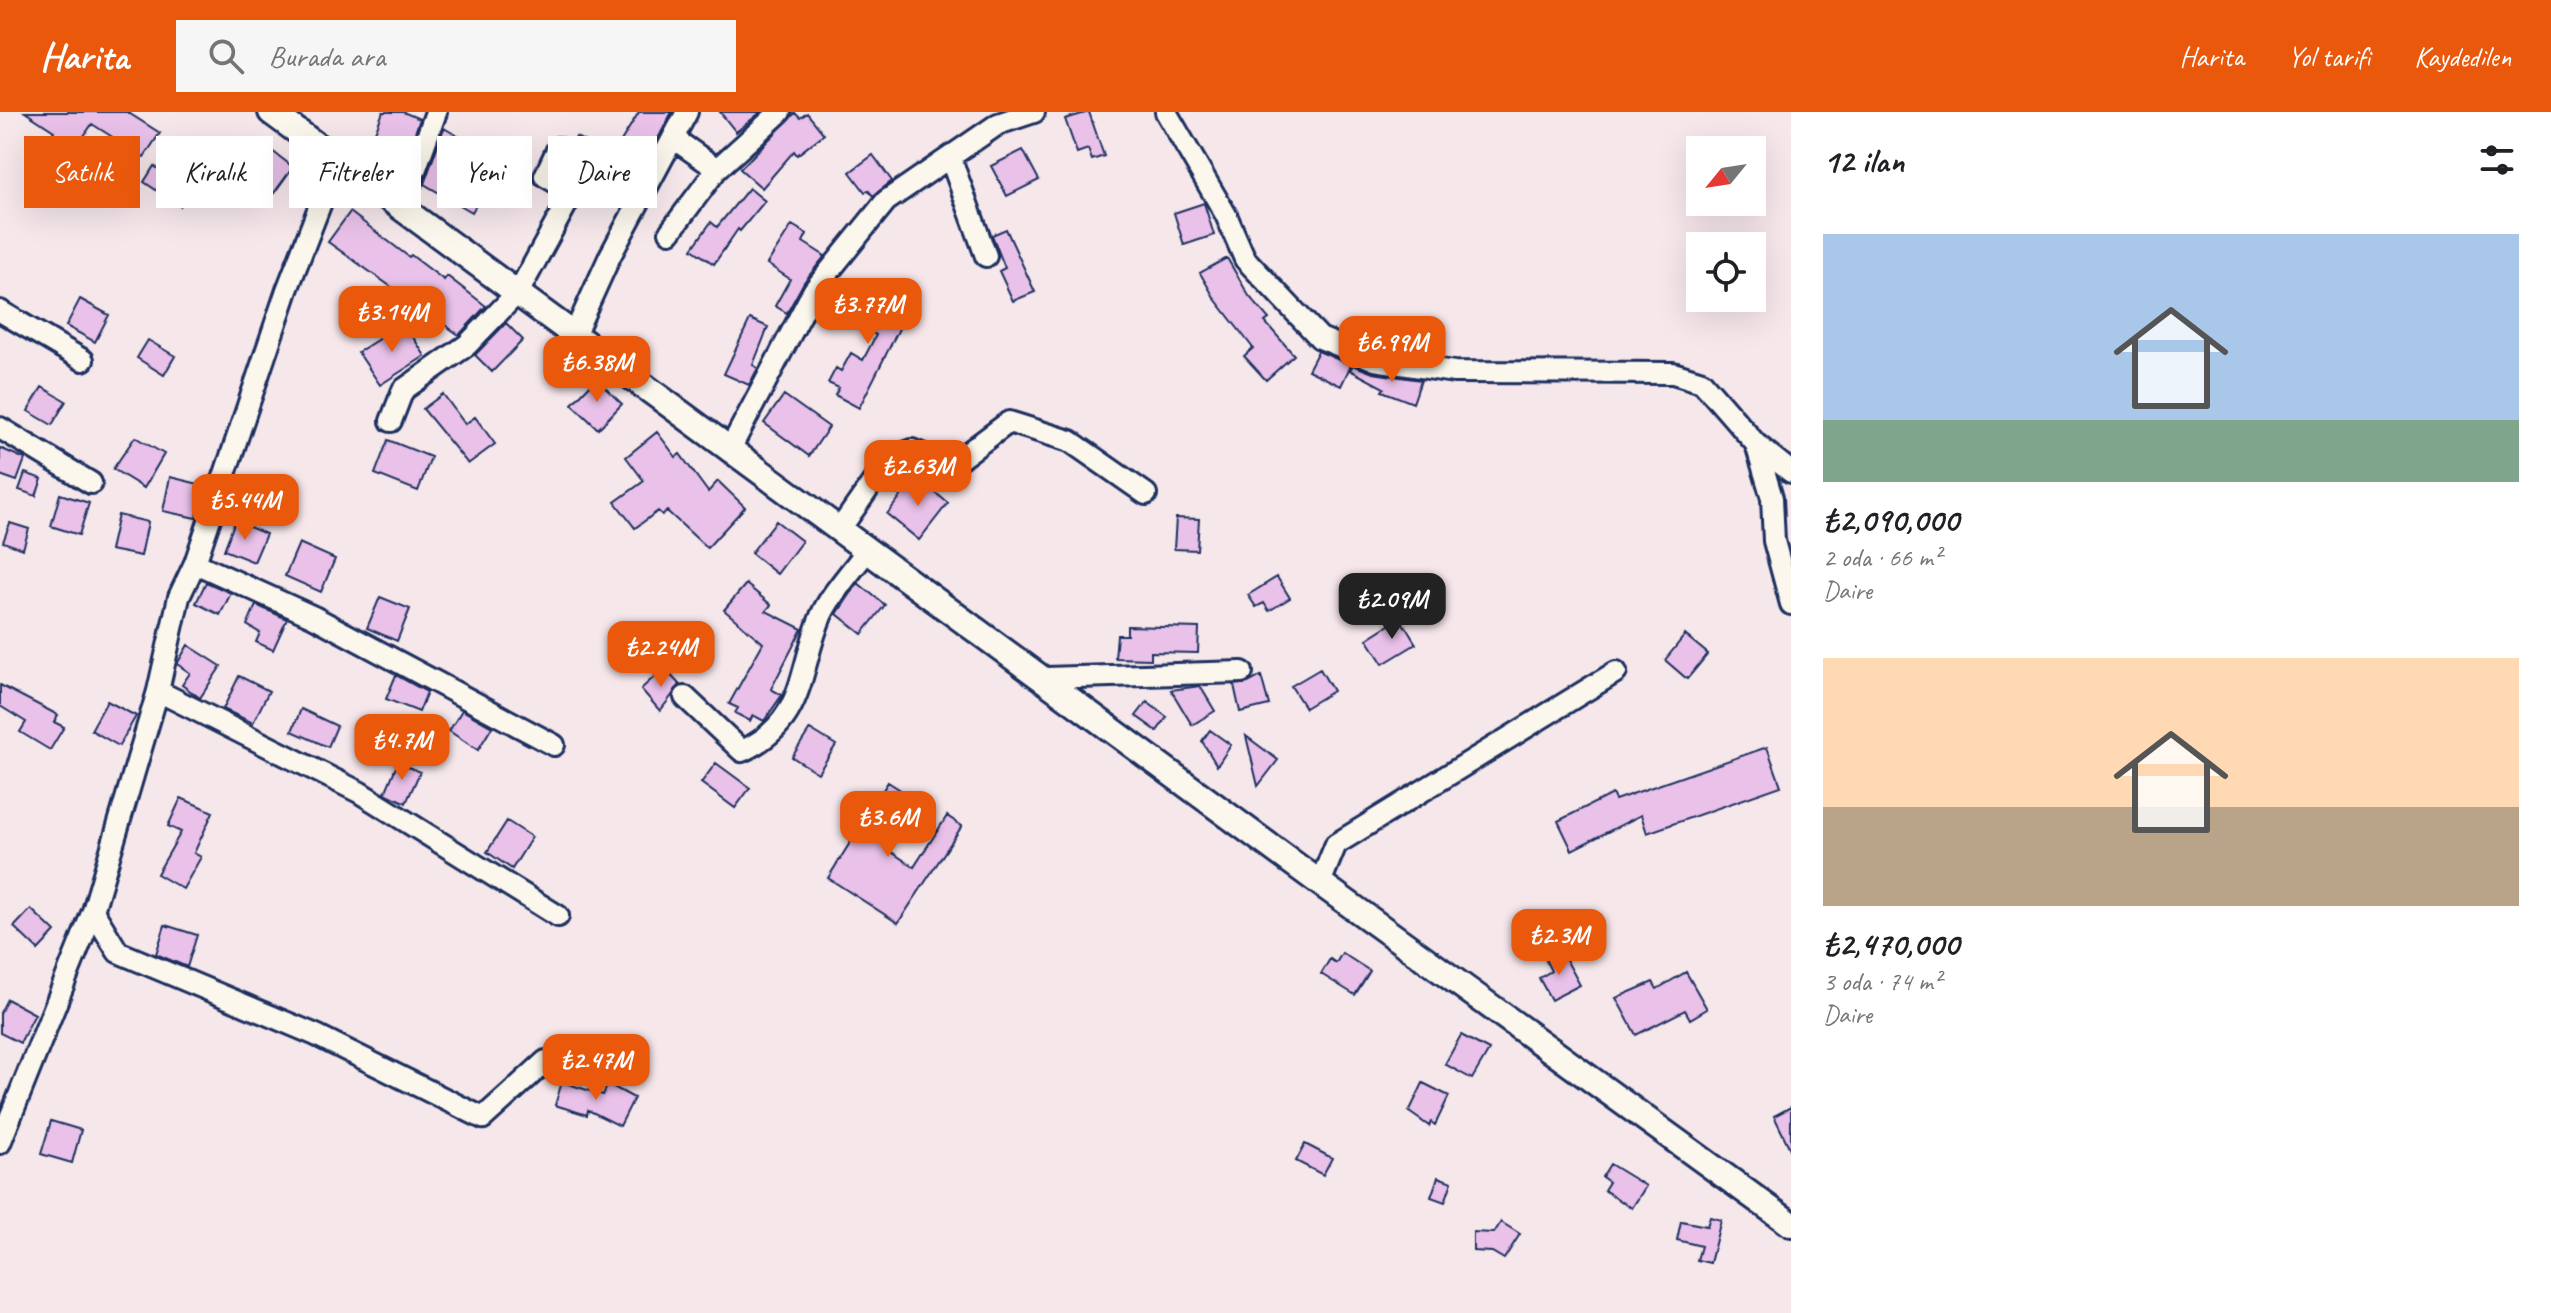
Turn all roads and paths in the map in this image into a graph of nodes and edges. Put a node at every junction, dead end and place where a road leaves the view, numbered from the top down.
1 (436, 112) edge
2 (687, 112) edge
3 (780, 112) edge
4 (1034, 112) edge
5 (1166, 112) edge
6 (280, 115) edge
7 (306, 136) edge
8 (673, 138) junction
9 (421, 154) edge
10 (950, 157) junction
11 (717, 169) junction
12 (319, 208) edge
13 (403, 208) edge
14 (564, 208) edge
15 (670, 232) dead end
16 (986, 256) dead end
17 (519, 291) junction
18 (0, 311) edge
19 (575, 333) junction
20 (83, 360) dead end
21 (391, 421) dead end
22 (0, 428) edge
23 (1756, 444) junction
24 (729, 451) junction
25 (1791, 472) edge
26 (91, 483) dead end
27 (1146, 494) dead end
28 (840, 529) junction
29 (868, 549) junction
30 (195, 563) junction
31 (1791, 604) edge
32 (1242, 672) dead end
33 (1616, 672) dead end
34 (1045, 678) junction
35 (158, 691) junction
36 (685, 697) dead end
37 (554, 745) dead end
38 (1320, 883) junction
39 (93, 911) junction
40 (558, 916) dead end
41 (546, 1061) dead end
42 (0, 1143) edge
43 (1791, 1224) edge

1 - 9 street
2 - 8 street
3 - 11 street
4 - 10 street
5 - 23 street
6 - 7 street
8 - 11 street
8 - 19 street
10 - 16 street
10 - 24 street
11 - 15 street
12 - 30 street
13 - 17 street
14 - 17 street
17 - 19 street
17 - 21 street
18 - 20 street
19 - 24 street
22 - 26 street
23 - 25 street
23 - 31 street
24 - 28 street
27 - 28 street
28 - 29 street
29 - 34 street
29 - 36 street
30 - 35 street
30 - 37 street
32 - 34 street
33 - 38 street
34 - 38 street
35 - 39 street
35 - 40 street
38 - 43 street
39 - 41 street
39 - 42 street

